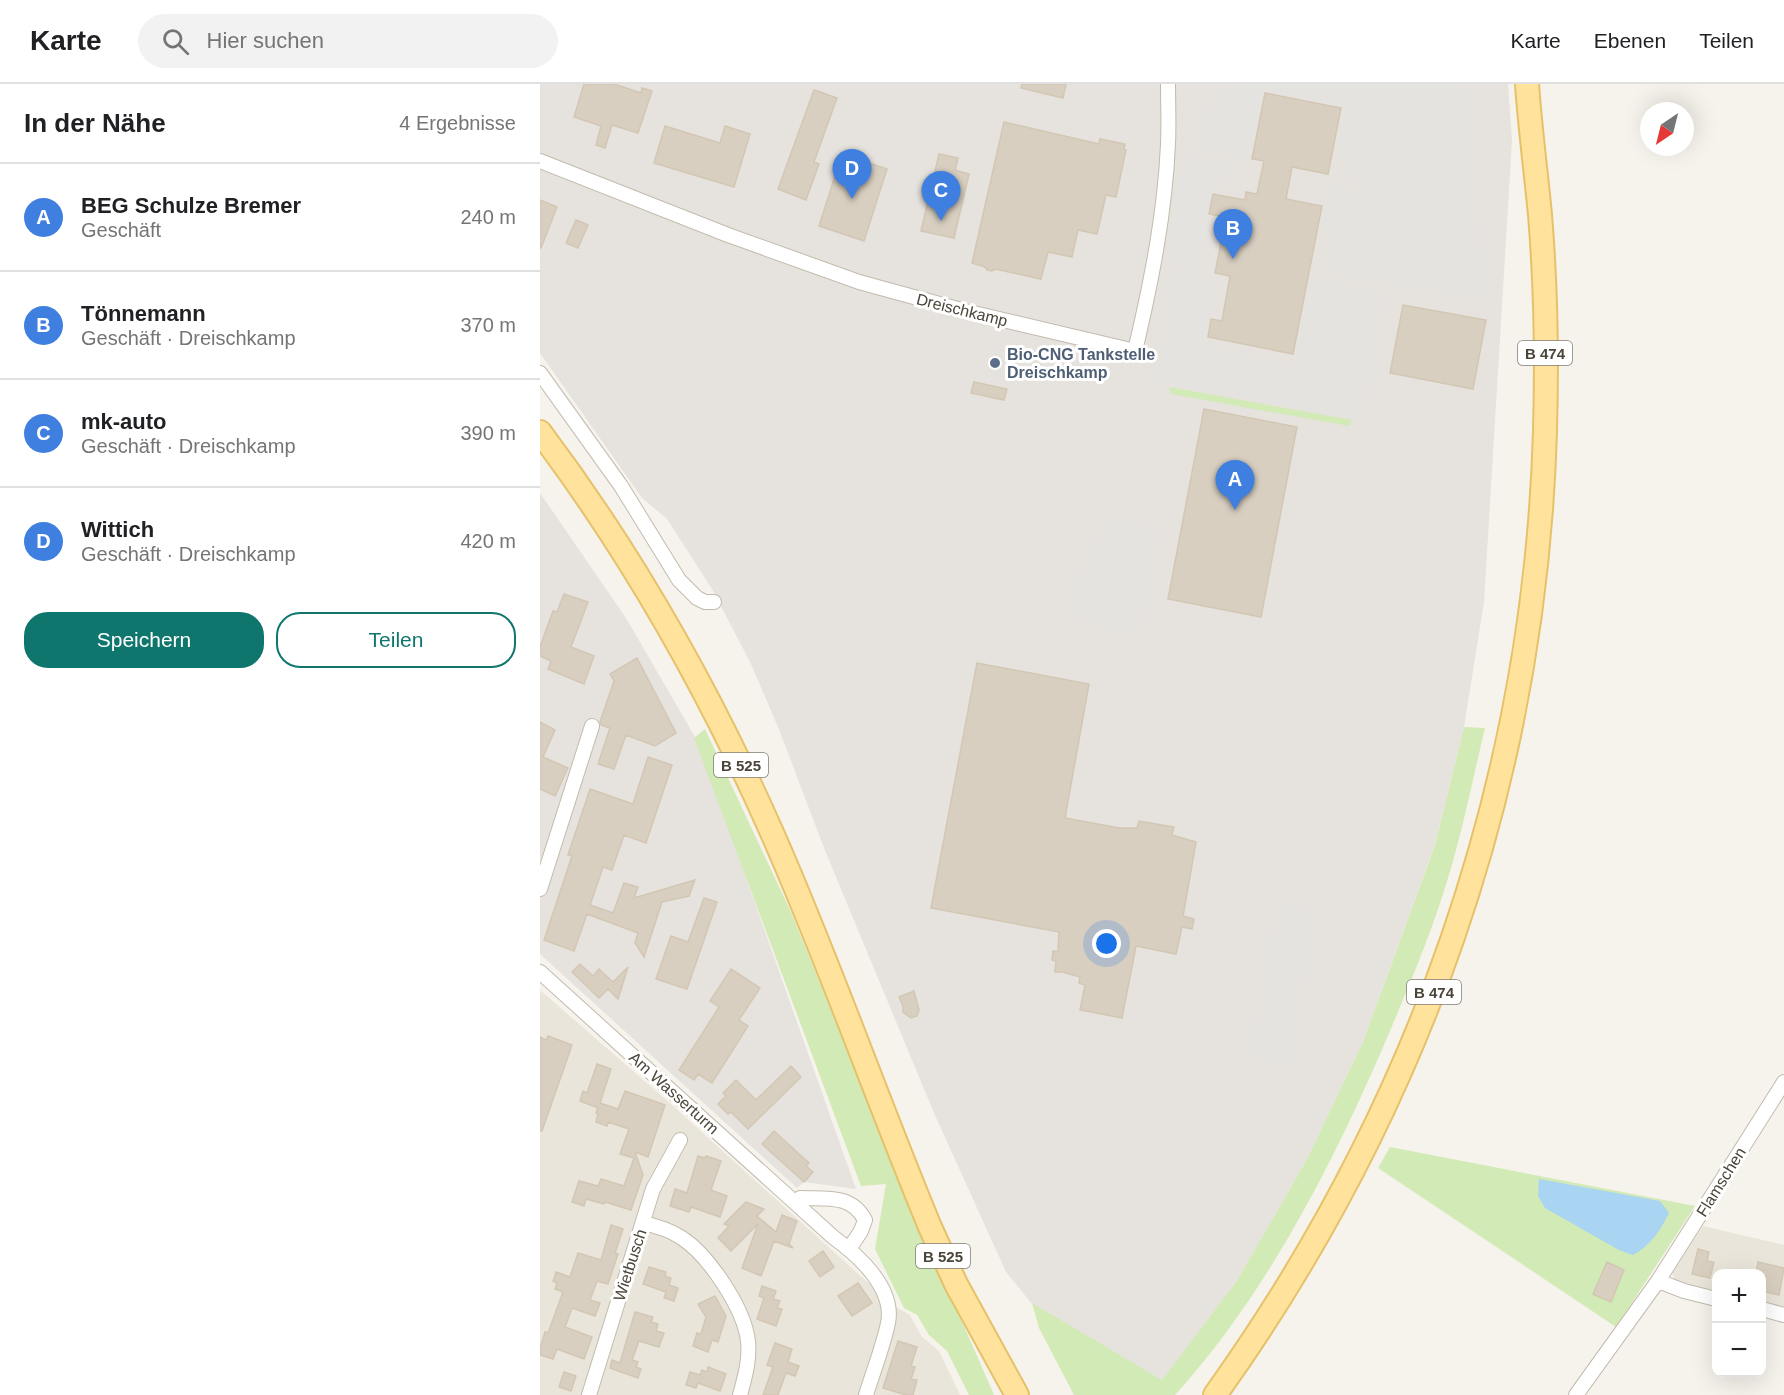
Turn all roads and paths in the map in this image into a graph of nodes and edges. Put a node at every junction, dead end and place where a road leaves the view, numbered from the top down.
1 (1168, 84) edge
2 (1527, 84) edge
3 (540, 161) edge
4 (540, 373) edge
5 (540, 432) edge
6 (714, 602) dead end
7 (592, 726) dead end
8 (540, 890) edge
9 (540, 972) edge
10 (1784, 1082) edge
11 (680, 1140) dead end
12 (796, 1203) junction
13 (644, 1223) junction
14 (849, 1249) junction
15 (1658, 1281) junction
16 (1712, 1298) edge
17 (1766, 1311) edge
18 (1784, 1315) edge
19 (589, 1395) edge
20 (740, 1395) edge
21 (866, 1395) edge
22 (1017, 1395) edge
23 (1215, 1395) edge
24 (1576, 1395) edge

1 - 3 street, Dreischkamp
2 - 23 main road, B 474
4 - 6 street
5 - 22 main road, B 525
7 - 8 street
9 - 12 street, Am Wasserturm
10 - 15 street, Flamschen
11 - 13 street, Wietbusch
12 - 14 street, Am Wasserturm
12 - 14 street
13 - 19 street, Wietbusch
13 - 20 street
14 - 21 street, Am Wasserturm
15 - 16 street
15 - 24 street, Flamschen
17 - 18 street

